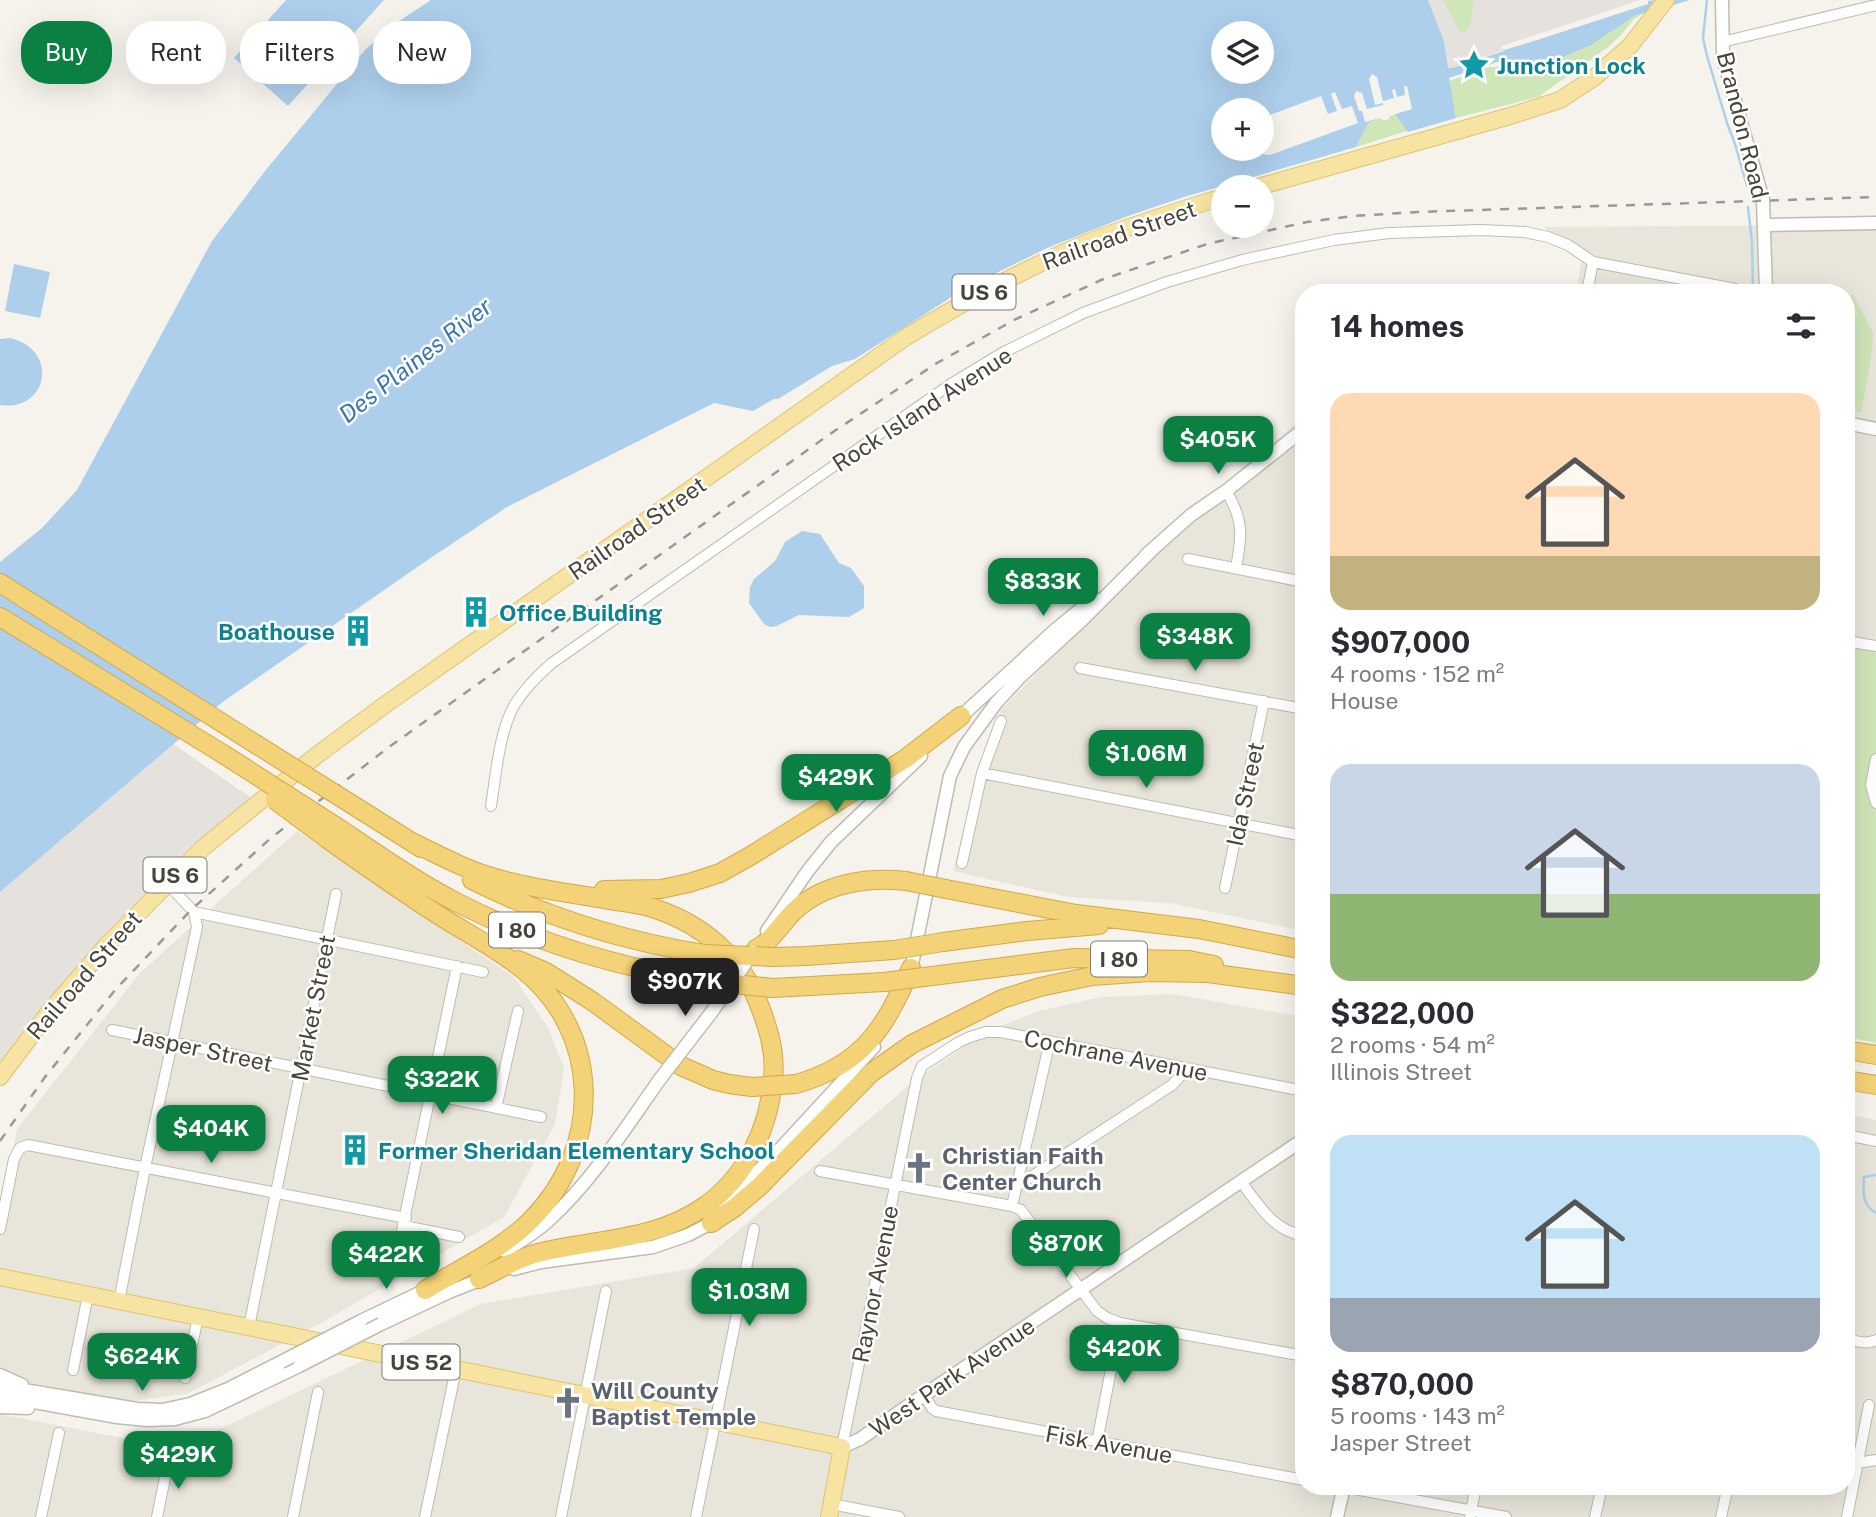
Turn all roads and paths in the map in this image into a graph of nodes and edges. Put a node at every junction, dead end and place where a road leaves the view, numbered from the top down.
1 (1666, 0) edge
2 (1722, 0) edge
3 (1876, 5) edge
4 (1722, 42) junction
5 (1274, 182) edge
6 (1211, 201) edge
7 (1876, 223) edge
8 (1764, 225) junction
9 (1593, 262) junction
10 (1589, 284) edge
11 (1709, 284) edge
12 (1766, 284) edge
13 (1855, 425) edge
14 (1876, 429) edge
15 (1295, 436) edge
16 (1226, 491) junction
17 (1152, 550) junction
18 (1188, 559) dead end
19 (1236, 568) junction
20 (1295, 580) edge
21 (0, 583) edge
22 (0, 617) edge
23 (1855, 642) edge
24 (1876, 646) edge
25 (1080, 668) dead end
26 (1264, 701) junction
27 (1295, 707) edge
28 (961, 716) junction
29 (1001, 721) dead end
30 (1876, 759) edge
31 (982, 773) junction
32 (1876, 803) edge
33 (491, 806) dead end
34 (1239, 823) junction
35 (333, 834) junction
36 (1295, 834) edge
37 (412, 842) junction
38 (962, 863) dead end
39 (167, 883) junction
40 (532, 887) junction
41 (1226, 888) dead end
42 (336, 894) dead end
43 (194, 912) junction
44 (1130, 922) junction
45 (327, 939) junction
46 (1295, 948) edge
47 (755, 949) junction
48 (502, 955) junction
49 (457, 966) junction
50 (911, 968) junction
51 (483, 972) dead end
52 (1295, 982) edge
53 (1295, 983) edge
54 (519, 1011) dead end
55 (112, 1030) dead end
56 (1049, 1041) junction
57 (173, 1043) junction
58 (1855, 1052) edge
59 (1876, 1055) edge
60 (933, 1057) joint
61 (301, 1069) junction
62 (1188, 1069) junction
63 (0, 1077) edge
64 (1855, 1082) edge
65 (1876, 1085) edge
66 (1295, 1089) edge
67 (430, 1094) junction
68 (496, 1108) junction
69 (541, 1117) dead end
70 (1855, 1137) edge
71 (1876, 1141) edge
72 (1295, 1145) edge
73 (145, 1168) junction
74 (820, 1171) dead end
75 (1241, 1182) junction
76 (895, 1186) junction
77 (1017, 1186) junction
78 (276, 1192) junction
79 (1012, 1206) junction
80 (405, 1222) junction
81 (711, 1223) junction
82 (0, 1229) edge
83 (754, 1229) dead end
84 (1295, 1234) edge
85 (459, 1237) dead end
86 (396, 1259) dead end
87 (0, 1277) edge
88 (480, 1279) junction
89 (1082, 1289) junction
90 (425, 1290) junction
91 (606, 1291) dead end
92 (89, 1294) junction
93 (120, 1301) junction
94 (198, 1317) junction
95 (1120, 1323) junction
96 (249, 1327) junction
97 (1876, 1340) edge
98 (1855, 1341) edge
99 (1295, 1354) edge
100 (456, 1369) junction
101 (73, 1370) dead end
102 (0, 1376) edge
103 (185, 1378) dead end
104 (0, 1386) edge
105 (318, 1392) dead end
106 (586, 1395) junction
107 (924, 1395) junction
108 (0, 1396) edge
109 (73, 1399) junction
110 (1869, 1405) dead end
111 (0, 1407) edge
112 (117, 1417) junction
113 (714, 1421) junction
114 (59, 1433) dead end
115 (1097, 1442) junction
116 (842, 1447) junction
117 (169, 1458) dead end
118 (1876, 1460) edge
119 (1857, 1463) junction
120 (1855, 1474) edge
121 (1295, 1478) edge
122 (1341, 1495) edge
123 (1385, 1495) edge
124 (1474, 1495) edge
125 (1600, 1495) edge
126 (1726, 1495) edge
127 (1851, 1495) edge
128 (830, 1511) edge
129 (1471, 1513) edge
130 (41, 1517) edge
131 (157, 1517) edge
132 (293, 1517) edge
133 (425, 1517) edge
134 (561, 1517) edge
135 (696, 1517) edge
136 (899, 1517) edge
137 (1338, 1517) edge
138 (1506, 1517) edge
139 (1595, 1517) edge
140 (1721, 1517) edge
141 (1847, 1517) edge

1 - 5 main road
2 - 4 street, Brandon Road
3 - 4 street
4 - 8 street, Brandon Road
6 - 39 main road, Railroad Street / US 6
7 - 8 street
8 - 12 street, Brandon Road
9 - 10 street
9 - 11 street, Rock Island Avenue
9 - 33 street, Rock Island Avenue
13 - 14 street
15 - 16 street
16 - 17 street
16 - 19 street
17 - 28 street
17 - 50 street
18 - 19 street
19 - 20 street
21 - 37 highway, I 80, bridge
22 - 35 highway, bridge
23 - 24 street
25 - 26 street
26 - 27 street
26 - 34 street, Ida Street
28 - 40 highway
28 - 47 street
29 - 31 street
30 - 32 street
31 - 34 street
31 - 38 street
34 - 36 street
34 - 41 street, Ida Street
35 - 48 highway
35 - 52 highway, I 80, bridge
37 - 40 highway
37 - 44 highway, I 80, bridge
39 - 43 street
39 - 63 main road, Railroad Street / US 6
40 - 88 highway
42 - 45 street, Market Street
43 - 45 street
43 - 57 street
44 - 46 highway, I 80
44 - 47 highway, bridge
45 - 49 street
45 - 61 street, Market Street
47 - 90 street, bridge
48 - 50 highway, bridge
48 - 90 highway
49 - 51 street
49 - 67 street
50 - 81 street
53 - 81 highway
54 - 68 street
55 - 57 street, Jasper Street
56 - 60 street, Cochrane Avenue
56 - 62 street, Cochrane Avenue
56 - 77 street
57 - 61 street, Jasper Street
57 - 73 street
58 - 59 highway
60 - 76 street, Raynor Avenue
61 - 67 street, Jasper Street
61 - 78 street, Market Street
62 - 66 street, Cochrane Avenue
62 - 77 street
64 - 65 highway
67 - 68 street, Jasper Street
67 - 80 street
68 - 69 street, Jasper Street
70 - 71 street
72 - 75 street, West Park Avenue
73 - 78 street
73 - 82 street
73 - 93 street
74 - 76 street
75 - 84 street
75 - 89 street, West Park Avenue
76 - 79 street
76 - 116 street, Raynor Avenue
77 - 79 street
78 - 80 street
78 - 96 street, Market Street
79 - 89 street
80 - 85 street
80 - 86 street
81 - 88 street
83 - 113 street
87 - 92 main road, US 52
88 - 112 street, bridge
89 - 95 street
89 - 107 street, West Park Avenue
90 - 109 street, bridge
91 - 106 street
92 - 93 main road, US 52
92 - 101 street
93 - 94 main road, US 52
94 - 96 main road, US 52
94 - 103 street
95 - 99 street
95 - 115 street
96 - 100 main road, US 52
97 - 98 street
100 - 106 main road, US 52
100 - 133 street
102 - 109 street
104 - 109 street
105 - 132 street
106 - 113 main road, US 52
106 - 134 street
107 - 115 street, Fisk Avenue
107 - 116 street, West Park Avenue
108 - 112 street
110 - 119 street
111 - 112 street
113 - 116 main road, US 52
113 - 135 street
114 - 130 street
115 - 121 street, Fisk Avenue
116 - 128 main road, Raynor Avenue
117 - 131 street
118 - 119 street
119 - 120 street
122 - 137 street
123 - 129 street
124 - 129 street
125 - 139 street
126 - 140 street
127 - 141 street
128 - 136 street
129 - 138 street

